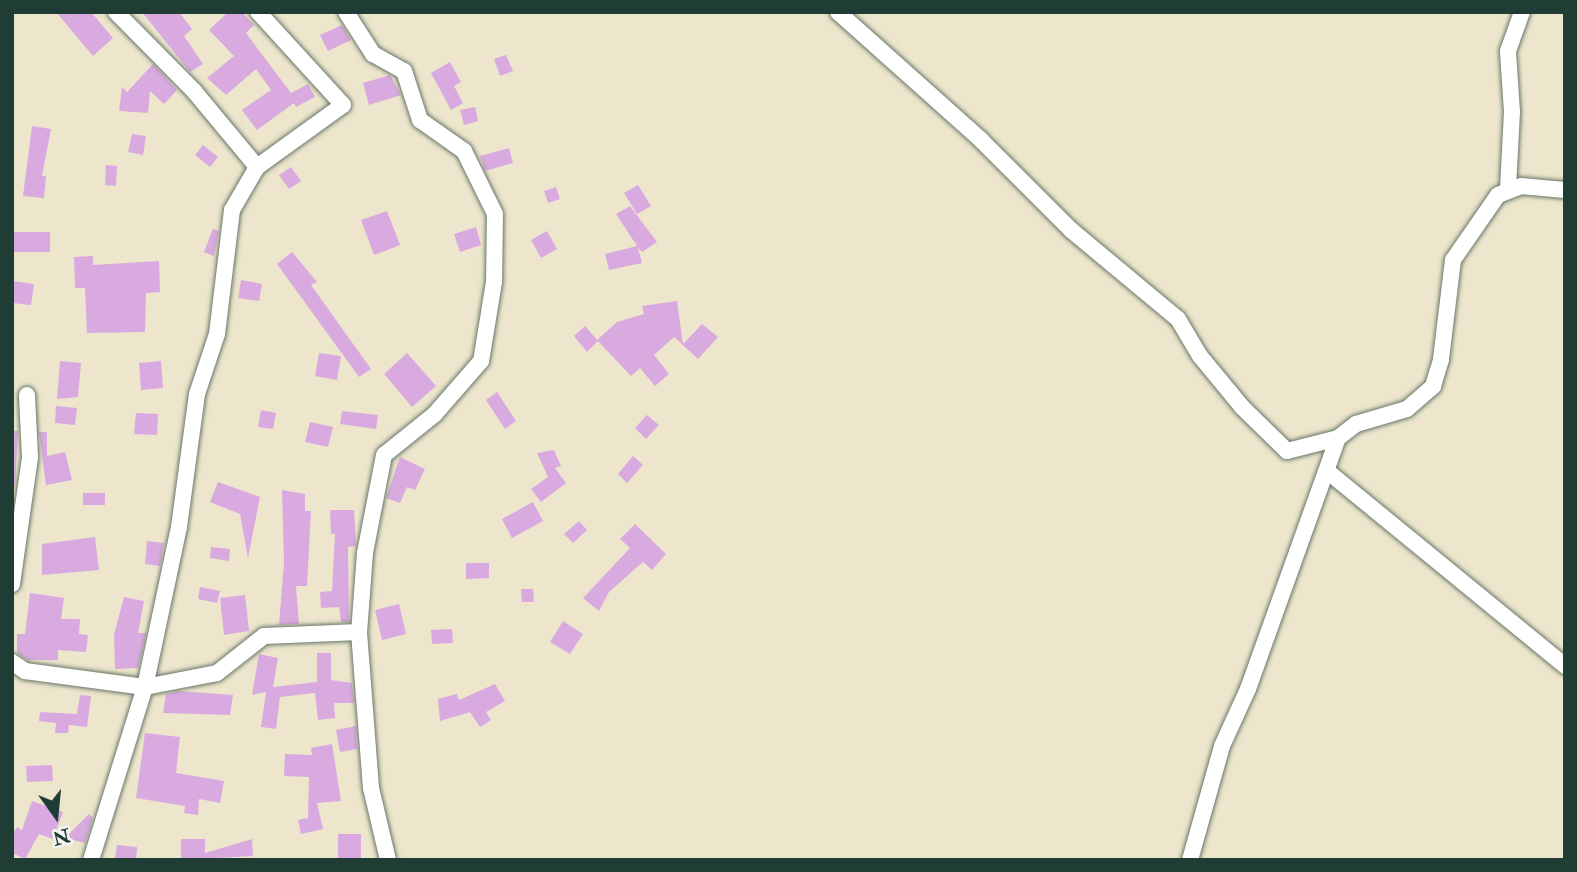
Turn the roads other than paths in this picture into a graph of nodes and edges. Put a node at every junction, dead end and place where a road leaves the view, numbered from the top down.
1 (116, 12) edge
2 (258, 12) edge
3 (346, 12) edge
4 (838, 12) edge
5 (1522, 12) edge
6 (257, 167) junction
7 (1508, 188) junction
8 (1565, 190) edge
9 (27, 395) dead end
10 (1338, 438) junction
11 (1327, 471) junction
12 (12, 584) edge
13 (359, 632) junction
14 (12, 662) edge
15 (1565, 666) edge
16 (145, 687) junction
17 (91, 860) edge
18 (388, 860) edge
19 (1190, 860) edge

1 - 6 street
2 - 6 street
3 - 13 street
4 - 10 street
5 - 7 street
6 - 16 street
7 - 8 street
7 - 10 street
9 - 12 street
10 - 11 street
11 - 15 street
11 - 19 street
13 - 16 street
13 - 18 street
14 - 16 street
16 - 17 street

